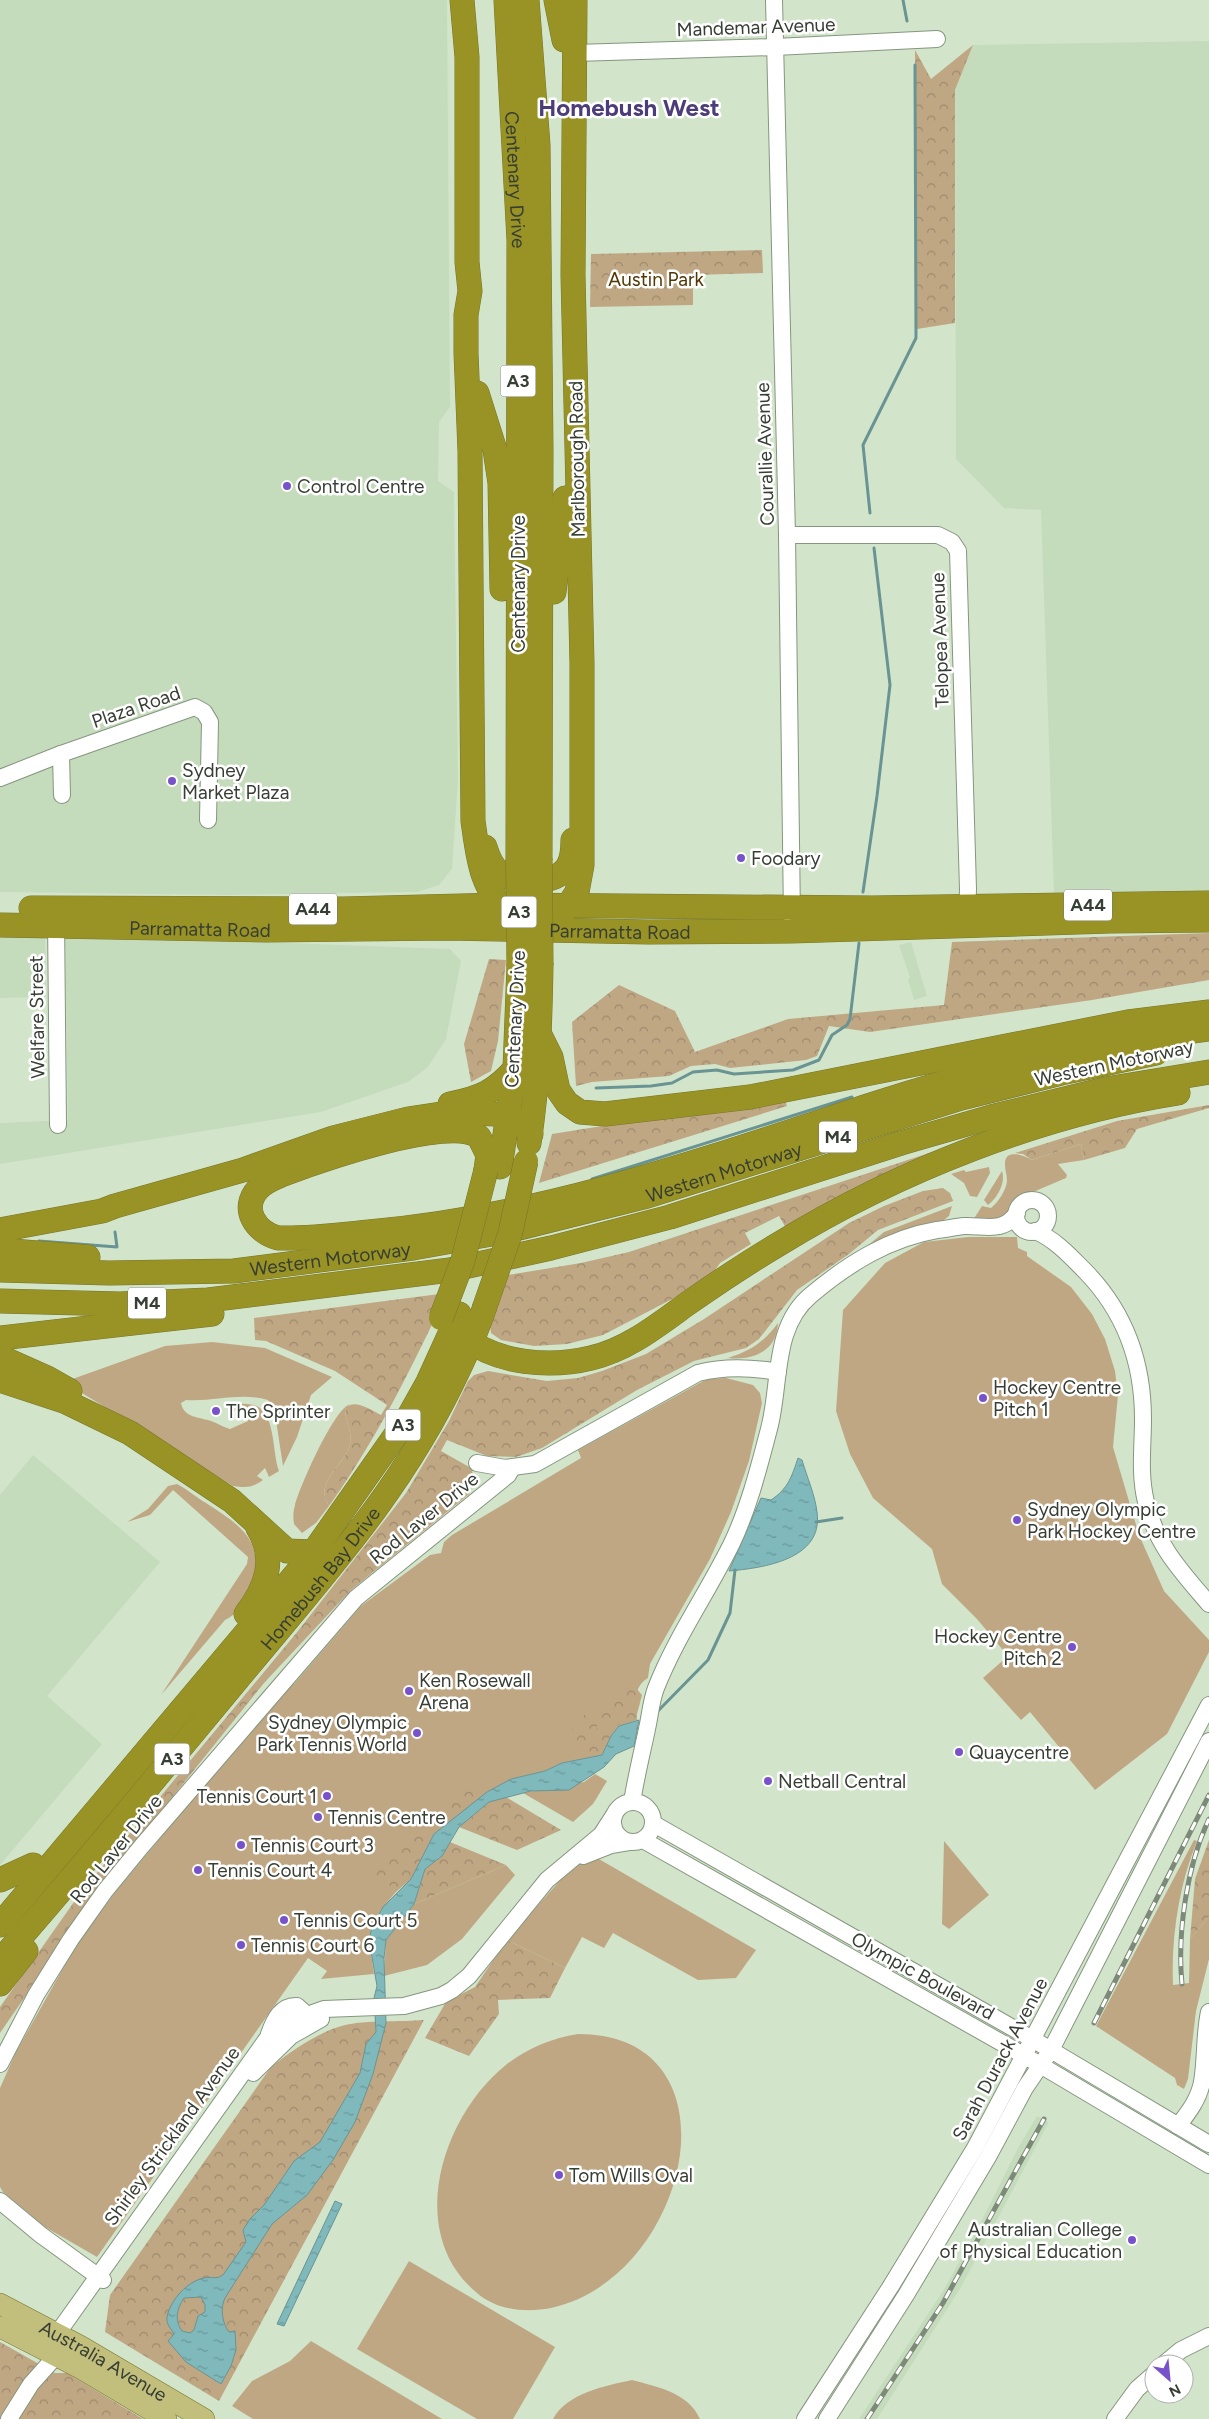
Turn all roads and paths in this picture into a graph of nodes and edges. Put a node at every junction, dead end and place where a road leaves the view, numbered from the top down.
1 (462, 0) edge
2 (474, 0) edge
3 (506, 0) edge
4 (528, 0) edge
5 (556, 0) edge
6 (575, 0) edge
7 (774, 0) edge
8 (937, 38) dead end
9 (775, 48) junction
10 (575, 53) junction
11 (467, 57) junction
12 (573, 162) junction
13 (470, 291) junction
14 (576, 456) junction
15 (787, 535) junction
16 (541, 657) junction
17 (61, 754) junction
18 (518, 762) junction
19 (0, 778) edge
20 (582, 779) junction
21 (474, 794) junction
22 (62, 795) dead end
23 (208, 820) dead end
24 (529, 858) junction
25 (478, 860) junction
26 (582, 865) junction
27 (1209, 903) edge
28 (500, 905) junction
29 (596, 905) junction
30 (440, 906) junction
31 (570, 906) junction
32 (0, 908) edge
33 (792, 908) junction
34 (966, 916) junction
35 (56, 917) junction
36 (1209, 920) edge
37 (0, 925) edge
38 (539, 931) junction
39 (791, 931) junction
40 (530, 965) junction
41 (1209, 1012) edge
42 (1209, 1029) edge
43 (540, 1035) junction
44 (1209, 1044) edge
45 (515, 1069) junction
46 (1209, 1072) edge
47 (1209, 1088) edge
48 (509, 1116) junction
49 (58, 1125) dead end
50 (353, 1132) junction
51 (531, 1134) junction
52 (493, 1168) junction
53 (115, 1206) junction
54 (1017, 1213) junction
55 (0, 1217) edge
56 (966, 1226) junction
57 (0, 1230) edge
58 (1039, 1232) junction
59 (0, 1250) edge
60 (0, 1270) edge
61 (234, 1271) junction
62 (293, 1290) junction
63 (0, 1301) edge
64 (450, 1316) junction
65 (0, 1338) edge
66 (472, 1343) junction
67 (0, 1357) edge
68 (778, 1372) junction
69 (34, 1384) edge
70 (477, 1463) dead end
71 (512, 1468) junction
72 (254, 1522) junction
73 (313, 1552) junction
74 (332, 1567) junction
75 (1209, 1604) edge
76 (1209, 1705) edge
77 (155, 1740) junction
78 (1209, 1741) edge
79 (119, 1783) junction
80 (632, 1802) junction
81 (614, 1815) junction
82 (654, 1824) junction
83 (636, 1841) junction
84 (682, 1841) junction
85 (1131, 1855) junction
86 (674, 1857) junction
87 (1147, 1862) junction
88 (33, 1865) junction
89 (553, 1874) junction
90 (74, 1876) junction
91 (0, 1880) edge
92 (0, 1904) edge
93 (0, 1925) edge
94 (0, 1961) edge
95 (0, 1984) edge
96 (1209, 2012) edge
97 (307, 2019) junction
98 (1034, 2040) junction
99 (1050, 2050) junction
100 (1026, 2056) junction
101 (0, 2064) edge
102 (1040, 2065) junction
103 (1178, 2126) junction
104 (1209, 2144) edge
105 (1209, 2165) edge
106 (0, 2201) edge
107 (100, 2278) junction
108 (2, 2305) edge
109 (0, 2327) edge
110 (1209, 2336) edge
111 (60, 2343) junction
112 (1176, 2354) edge
113 (1144, 2383) edge
114 (9, 2419) edge
115 (166, 2419) edge
116 (204, 2419) edge
117 (805, 2419) edge
118 (827, 2419) edge
119 (1115, 2419) edge

1 - 11 highway
2 - 11 highway
3 - 18 highway, Centenary Drive / A3
4 - 16 highway, Centenary Drive / A3
5 - 12 highway
6 - 10 highway, Marlborough Road
7 - 9 street, Courallie Avenue
8 - 9 street, Mandemar Avenue
9 - 10 street, Mandemar Avenue
9 - 15 street, Courallie Avenue
10 - 12 highway, Marlborough Road
11 - 13 highway
12 - 14 highway, Marlborough Road
13 - 18 highway
13 - 21 highway
14 - 16 highway
14 - 20 highway, Marlborough Road
15 - 33 street, Courallie Avenue
15 - 34 street, Telopea Avenue
16 - 24 highway, Centenary Drive / A3
17 - 19 street, Plaza Road
17 - 22 street
17 - 23 street, Plaza Road
18 - 24 highway, Centenary Drive / A3
20 - 21 highway
20 - 26 highway, Marlborough Road
21 - 25 highway
24 - 40 highway, Centenary Drive / A3, bridge
25 - 28 highway
25 - 30 highway
26 - 29 highway, Marlborough Road
26 - 31 highway, Marlborough Road
27 - 34 highway, Parramatta Road / A44
28 - 30 highway, Parramatta Road / A44
28 - 31 highway, Parramatta Road / A44
28 - 38 highway
29 - 31 highway, Parramatta Road / A44
29 - 33 highway, Parramatta Road / A44
30 - 35 highway, Parramatta Road / A44
31 - 38 highway, Marlborough Road
32 - 35 highway, Parramatta Road / A44
33 - 34 highway, Parramatta Road / A44
33 - 39 street, Courallie Avenue
34 - 36 highway, Parramatta Road / A44
34 - 39 highway, Parramatta Road / A44
35 - 37 highway, Parramatta Road / A44
35 - 38 highway, Parramatta Road / A44
35 - 49 street, Welfare Street
38 - 39 highway, Parramatta Road / A44
40 - 43 highway, Centenary Drive / A3
40 - 45 highway, Centenary Drive / A3
41 - 43 highway
42 - 52 highway
43 - 51 highway, Centenary Drive / A3
44 - 61 highway, Western Motorway / M4
45 - 48 highway, Centenary Drive / A3
45 - 50 highway
46 - 62 highway, Western Motorway / M4
47 - 66 highway
48 - 50 highway
48 - 51 highway
48 - 52 highway, Centenary Drive / A3
50 - 53 highway
51 - 66 highway, Homebush Bay Drive / A3, bridge
52 - 64 highway, Homebush Bay Drive / A3
53 - 55 highway
53 - 57 highway
54 - 56 street
54 - 58 street
54 - 58 street
56 - 58 street
56 - 68 street
58 - 75 street
59 - 61 highway, Western Motorway / M4
60 - 61 highway, Western Motorway / M4
62 - 63 highway, Western Motorway / M4
62 - 65 highway, Western Motorway
64 - 66 highway
64 - 73 highway, Homebush Bay Drive / A3
66 - 74 highway, Homebush Bay Drive / A3
67 - 69 highway
68 - 71 street
68 - 80 street
69 - 72 highway
70 - 71 street
71 - 101 street, Rod Laver Drive
72 - 73 highway
72 - 77 highway
73 - 74 highway
73 - 77 highway, Homebush Bay Drive / A3
74 - 90 highway, Homebush Bay Drive / A3
76 - 85 street, Sarah Durack Avenue
77 - 79 highway, Homebush Bay Drive / A3
78 - 87 street, Sarah Durack Avenue
79 - 88 highway
79 - 93 highway, Homebush Bay Drive / A3
80 - 81 street
80 - 82 street
81 - 83 street
81 - 89 street, Shirley Strickland Avenue
82 - 83 street
82 - 84 street, Olympic Boulevard
83 - 86 street, Olympic Boulevard
83 - 89 street, Shirley Strickland Avenue
84 - 86 street
84 - 98 street, Olympic Boulevard
85 - 87 street
85 - 98 street, Sarah Durack Avenue
86 - 100 street, Olympic Boulevard
87 - 99 street, Sarah Durack Avenue
88 - 91 highway
88 - 92 highway
89 - 97 street, Shirley Strickland Avenue
90 - 94 highway, Homebush Bay Drive / A3
90 - 95 highway
96 - 103 street
97 - 107 street, Shirley Strickland Avenue
97 - 107 street, Shirley Strickland Avenue
98 - 99 street, Olympic Boulevard
98 - 100 street, Sarah Durack Avenue
99 - 102 street, Sarah Durack Avenue
99 - 103 street, Olympic Boulevard
100 - 102 street, Olympic Boulevard
100 - 117 street, Sarah Durack Avenue
102 - 105 street, Olympic Boulevard
102 - 118 street, Sarah Durack Avenue
103 - 104 street, Olympic Boulevard
106 - 107 street
107 - 111 street, Shirley Strickland Avenue
108 - 111 main road, Australia Avenue
109 - 111 main road, Australia Avenue
110 - 112 street
111 - 114 street, Shirley Strickland Avenue
111 - 115 main road, Australia Avenue
111 - 116 main road, Australia Avenue
113 - 119 street

